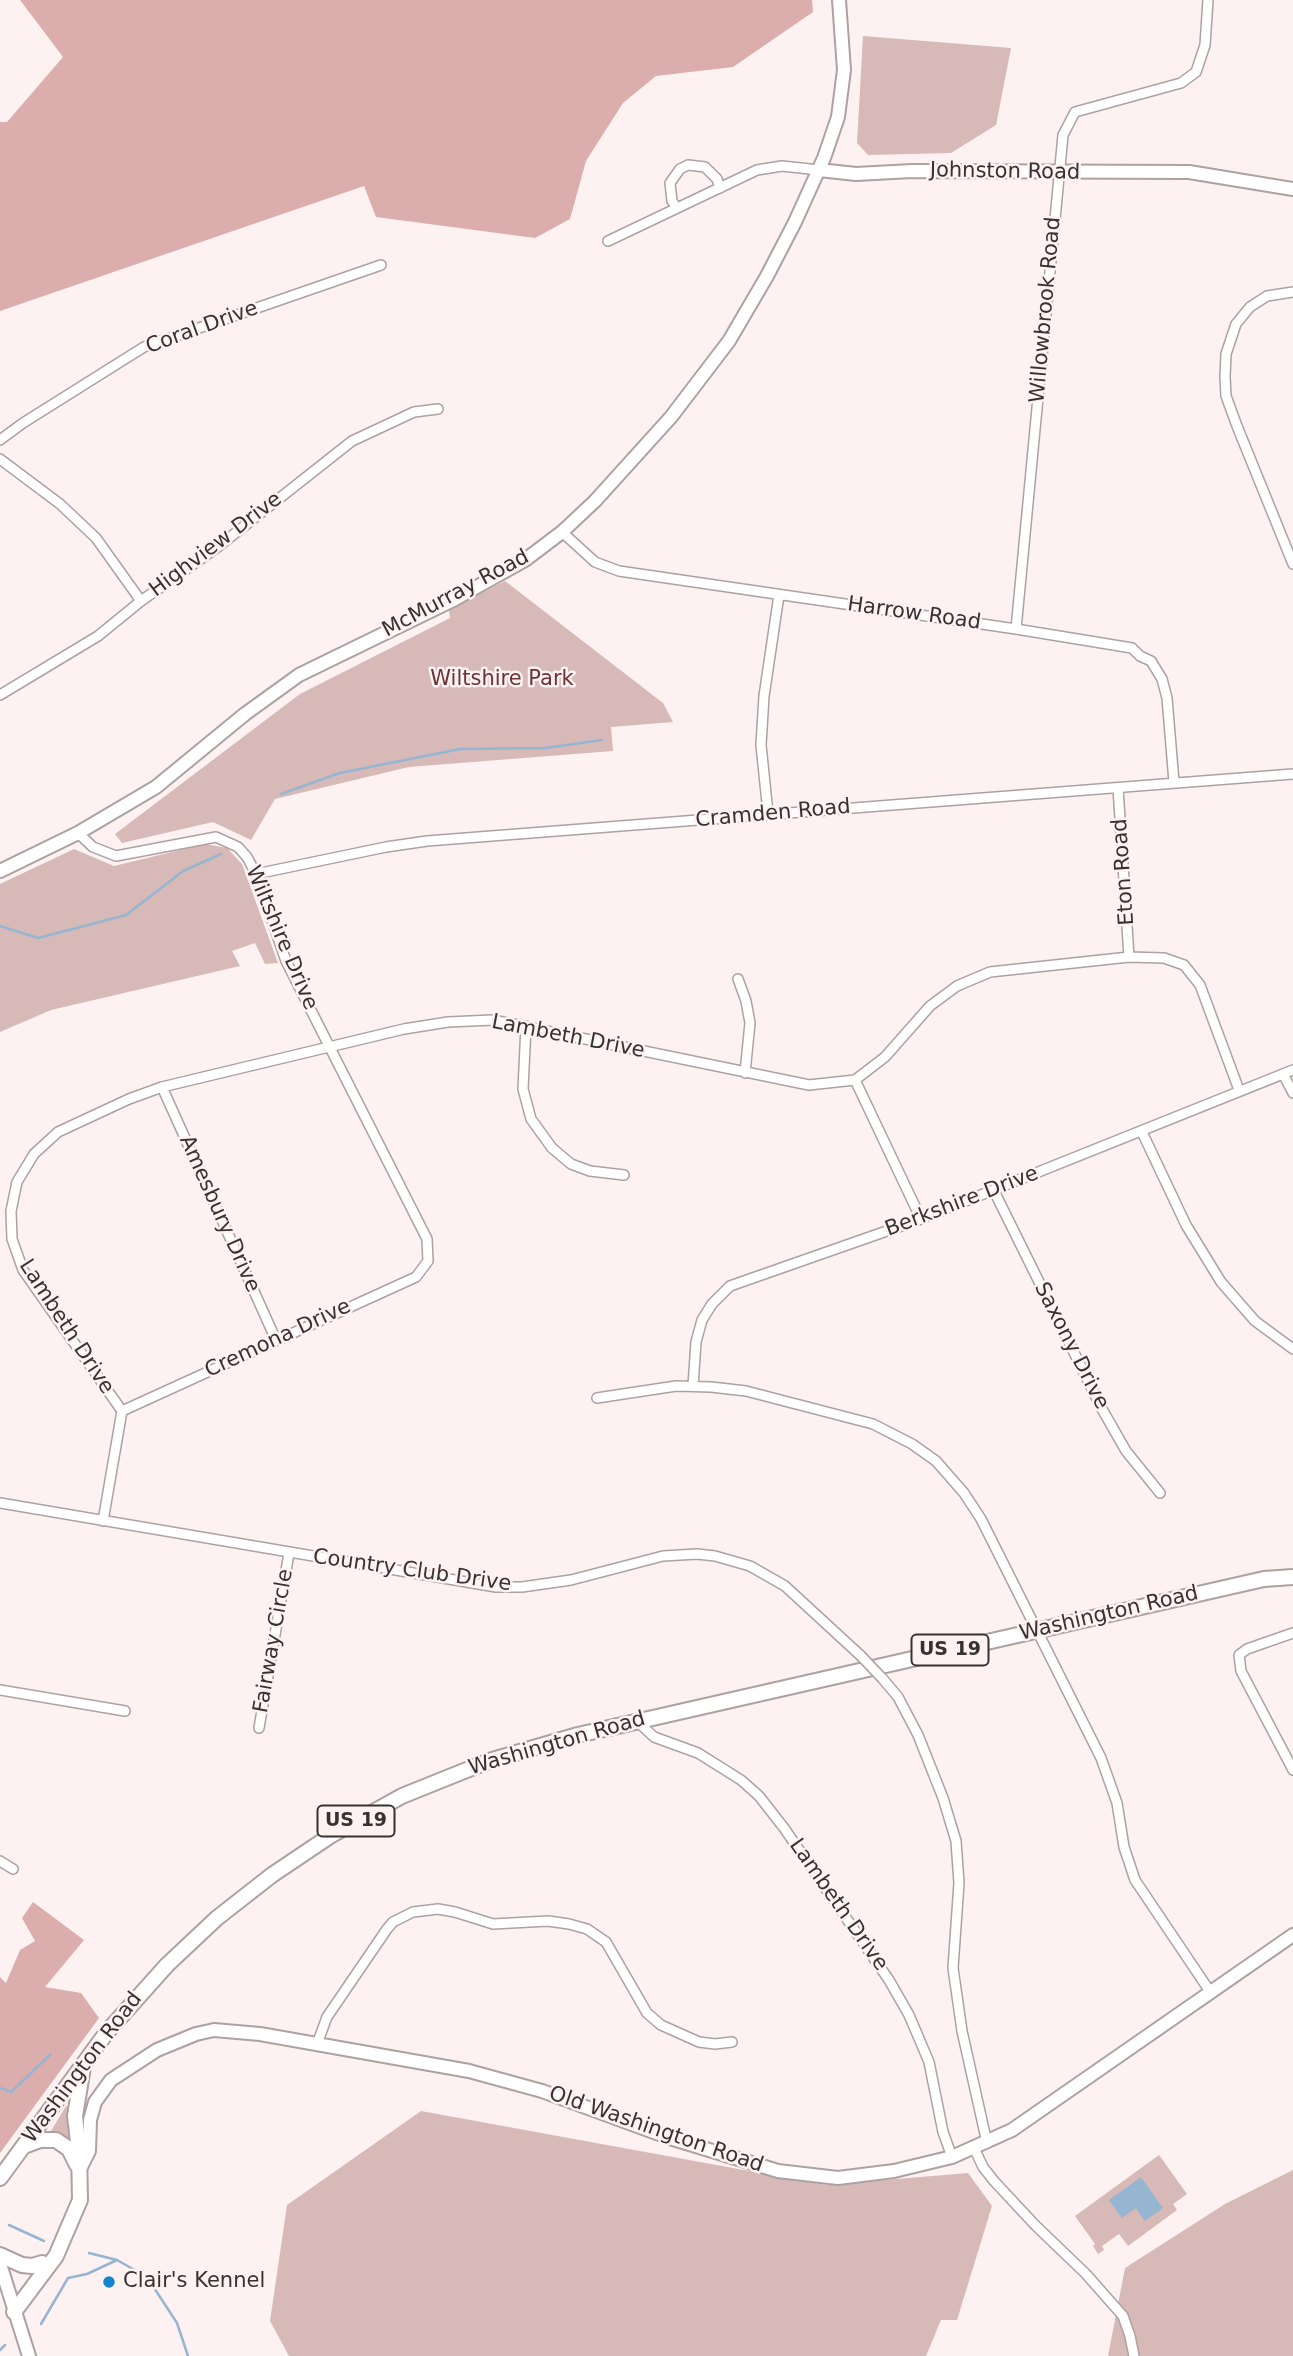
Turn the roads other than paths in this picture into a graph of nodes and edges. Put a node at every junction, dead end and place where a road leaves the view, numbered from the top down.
1 (839, 0) edge
2 (1208, 0) edge
3 (819, 170) junction
4 (1059, 173) junction
5 (720, 188) junction
6 (1293, 189) edge
7 (677, 208) junction
8 (608, 241) dead end
9 (381, 265) dead end
10 (1293, 292) edge
11 (438, 409) dead end
12 (0, 440) edge
13 (0, 459) edge
14 (562, 532) junction
15 (1293, 564) edge
16 (779, 595) junction
17 (141, 601) junction
18 (1016, 629) junction
19 (0, 695) edge
20 (1293, 774) edge
21 (1174, 782) junction
22 (1118, 788) junction
23 (768, 813) junction
24 (78, 833) junction
25 (0, 871) edge
26 (256, 874) junction
27 (1129, 957) junction
28 (737, 979) dead end
29 (526, 1026) junction
30 (330, 1048) junction
31 (1293, 1070) edge
32 (745, 1073) junction
33 (1283, 1074) junction
34 (855, 1080) junction
35 (162, 1087) junction
36 (1239, 1090) junction
37 (1293, 1093) edge
38 (1142, 1132) junction
39 (624, 1175) dead end
40 (994, 1191) junction
41 (921, 1219) junction
42 (429, 1261) joint
43 (276, 1340) junction
44 (1293, 1349) edge
45 (693, 1386) junction
46 (597, 1398) dead end
47 (122, 1411) junction
48 (1160, 1493) dead end
49 (0, 1503) edge
50 (103, 1521) junction
51 (289, 1553) junction
52 (1293, 1567) edge
53 (1293, 1577) edge
54 (1264, 1579) junction
55 (1037, 1630) junction
56 (1293, 1633) edge
57 (0, 1690) edge
58 (125, 1711) dead end
59 (637, 1721) junction
60 (259, 1728) dead end
61 (1293, 1770) edge
62 (0, 1861) edge
63 (13, 1869) dead end
64 (1293, 1935) edge
65 (1211, 1993) junction
66 (732, 2042) dead end
67 (317, 2044) junction
68 (83, 2063) junction
69 (987, 2143) junction
70 (23, 2147) junction
71 (974, 2148) junction
72 (952, 2157) junction
73 (79, 2171) junction
74 (0, 2178) edge
75 (59, 2245) junction
76 (0, 2255) edge
77 (42, 2263) junction
78 (0, 2264) edge
79 (15, 2312) junction
80 (29, 2356) edge
81 (1134, 2356) edge

1 - 3 street, McMurray Road
2 - 4 street, Willowbrook Road
3 - 4 street, Johnston Road
3 - 5 street, Johnston Road
3 - 14 street, McMurray Road
4 - 6 street, Johnston Road
4 - 18 street, Willowbrook Road
5 - 7 street, Johnston Road
5 - 7 street
7 - 8 street, Johnston Road
9 - 12 street, Coral Drive
10 - 15 street
11 - 17 street, Highview Drive
13 - 17 street
14 - 16 street, Harrow Road
14 - 24 street, McMurray Road
16 - 18 street, Harrow Road
16 - 23 street
17 - 19 street, Highview Drive
18 - 21 street, Harrow Road
20 - 21 street, Cramden Road
21 - 22 street, Cramden Road
22 - 23 street, Cramden Road
22 - 27 street, Eton Road
23 - 26 street, Cramden Road
24 - 25 street, McMurray Road
24 - 26 street, Wiltshire Drive
26 - 30 street, Wiltshire Drive
27 - 34 street
27 - 36 street
28 - 32 street
29 - 30 street, Lambeth Drive
29 - 32 street, Lambeth Drive
29 - 39 street
30 - 35 street, Lambeth Drive
30 - 42 street, Wiltshire Drive
31 - 33 street, Berkshire Drive
32 - 34 street, Lambeth Drive
33 - 36 street, Berkshire Drive
33 - 37 street
34 - 41 street
35 - 43 street, Amesbury Drive
35 - 47 street, Lambeth Drive
36 - 38 street, Berkshire Drive
38 - 40 street, Berkshire Drive
38 - 44 street
40 - 41 street, Berkshire Drive
40 - 48 street, Saxony Drive
41 - 45 street, Berkshire Drive
42 - 43 street, Cremona Drive
43 - 47 street, Cremona Drive
45 - 46 street
45 - 55 street
47 - 50 street, Lambeth Drive
49 - 50 street, Country Club Drive
50 - 51 street, Country Club Drive
51 - 60 street, Fairway Circle
51 - 69 street, Country Club Drive, bridge
52 - 54 main road, Washington Road / US 19
53 - 54 main road, Washington Road / US 19
54 - 55 main road, Washington Road / US 19
55 - 59 main road, Washington Road / US 19
55 - 65 street
56 - 61 street
57 - 58 street
59 - 68 main road, Washington Road / US 19
59 - 72 street, Lambeth Drive
62 - 63 street
64 - 65 street, Old Washington Road
65 - 69 street, Old Washington Road
66 - 67 street
67 - 72 street, Old Washington Road
67 - 73 street, Old Washington Road
68 - 70 main road, Washington Road / US 19
68 - 73 main road
69 - 71 street, Old Washington Road
70 - 73 main road
70 - 74 main road, Washington Road / US 19
71 - 72 street, Old Washington Road
71 - 81 street
73 - 75 main road
75 - 77 main road
75 - 79 main road
76 - 77 main road
77 - 79 main road
78 - 79 street
79 - 80 street

